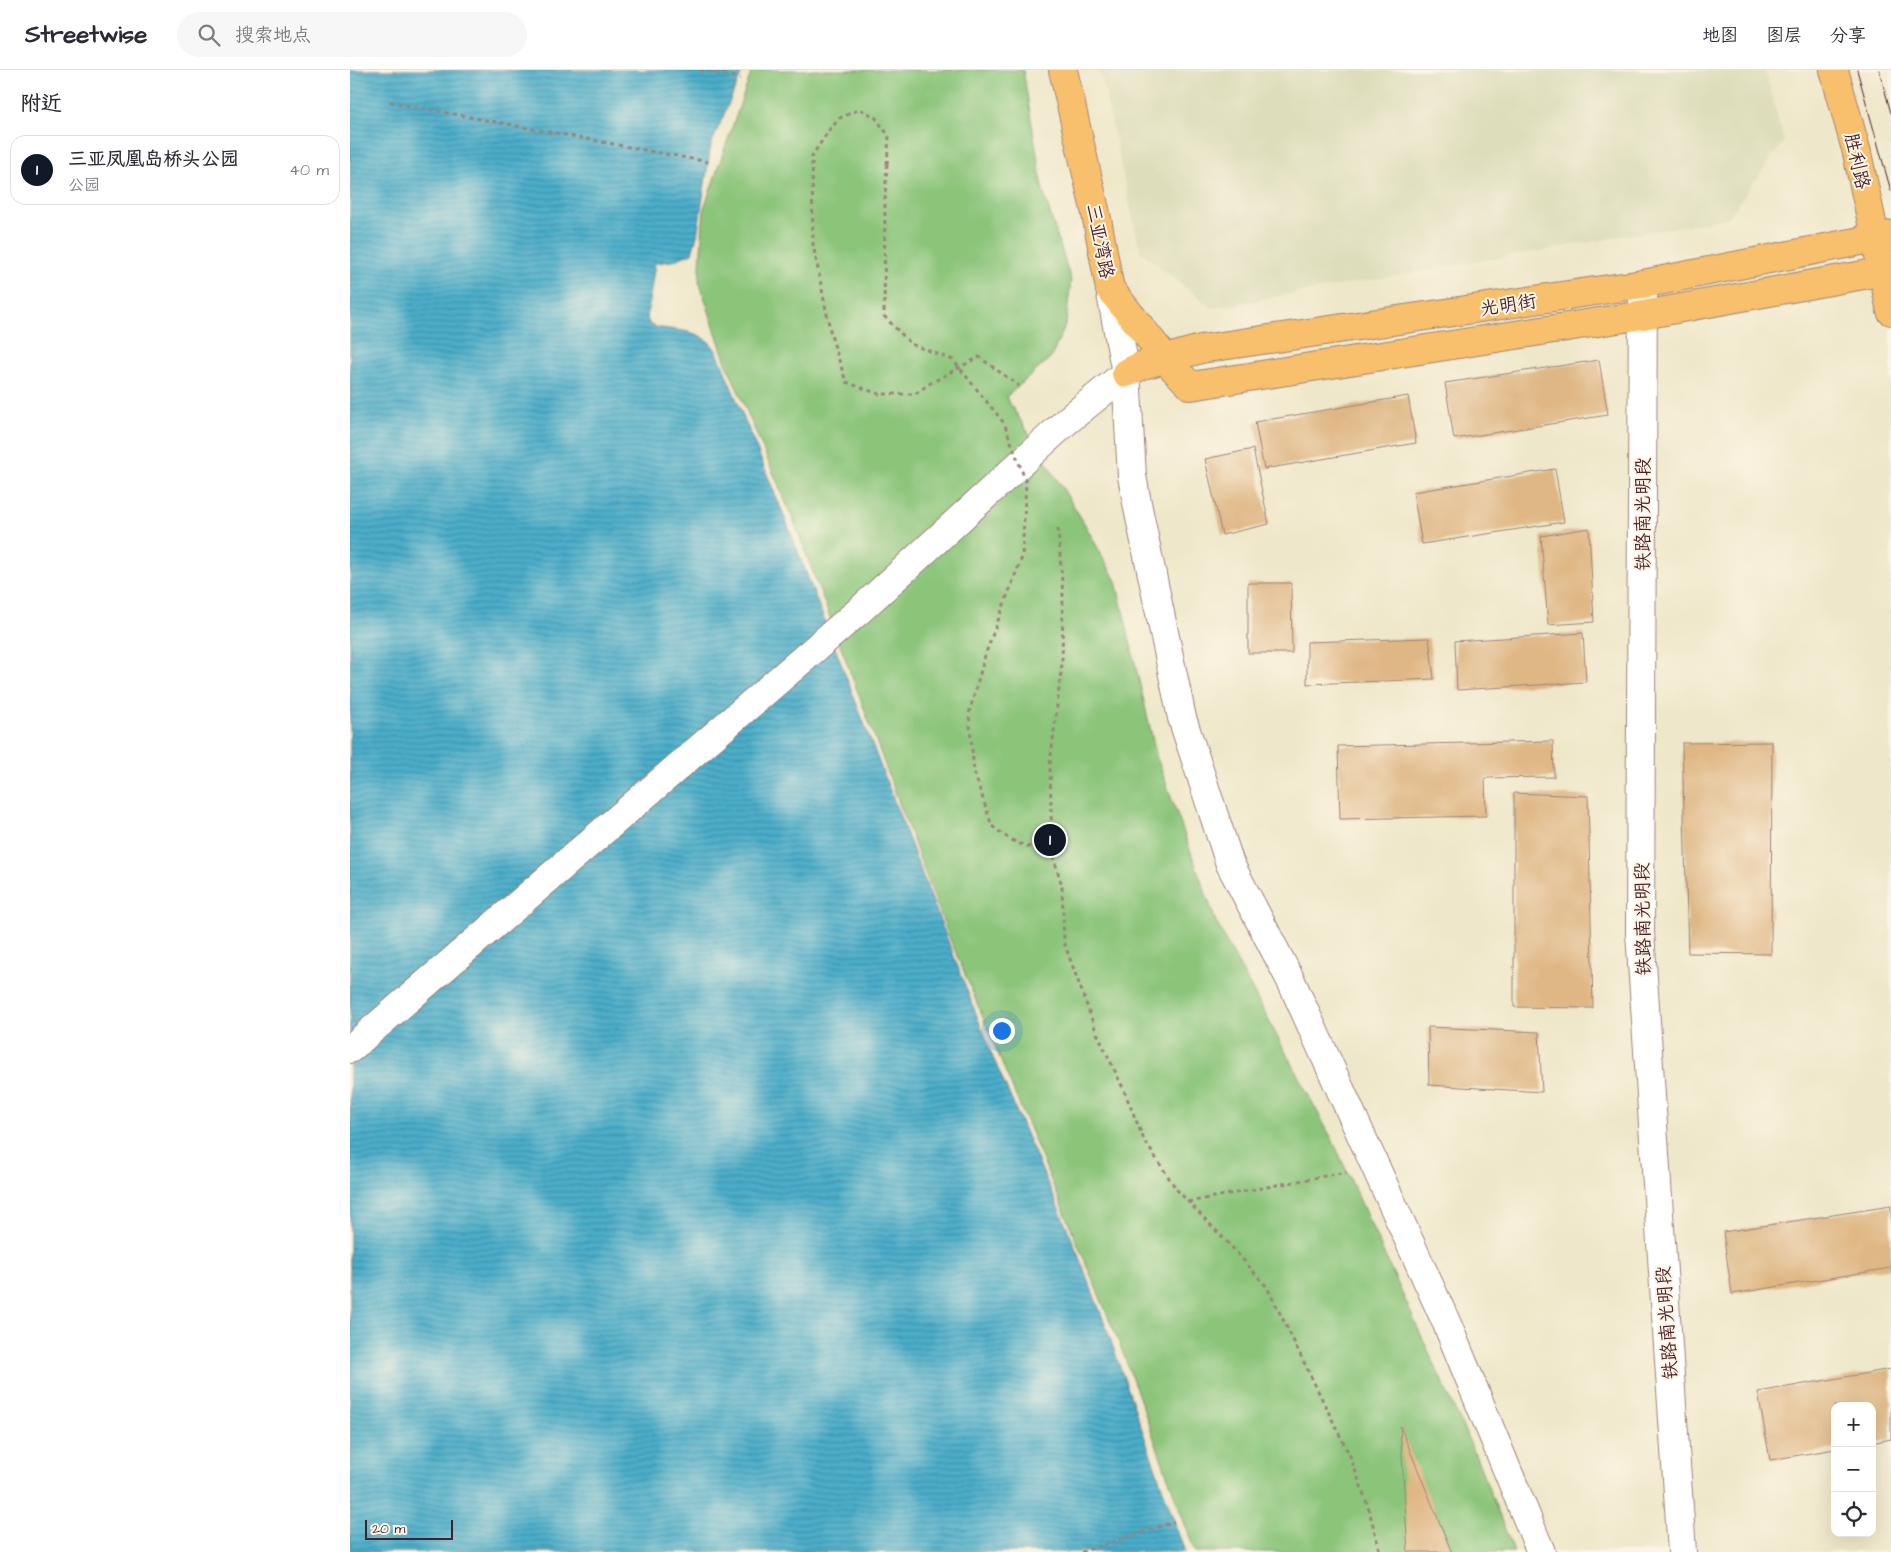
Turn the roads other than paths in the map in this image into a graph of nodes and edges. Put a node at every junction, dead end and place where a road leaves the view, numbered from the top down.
1 (1063, 70) edge
2 (1834, 70) edge
3 (1883, 237) edge
4 (1887, 271) edge
5 (1643, 284) junction
6 (1110, 289) junction
7 (1891, 311) edge
8 (1643, 315) junction
9 (1165, 358) junction
10 (1126, 373) junction
11 (1191, 386) joint
12 (350, 1049) edge
13 (1541, 1552) edge
14 (1682, 1552) edge

1 - 6 main road, 三亚湾路
2 - 3 main road, 胜利路
3 - 4 main road, 胜利路
3 - 5 main road, 光明街
4 - 7 main road, 胜利路
4 - 8 main road, 光明街
5 - 8 street, 铁路南光明段
5 - 9 main road, 光明街
6 - 9 main road, 三亚湾路
6 - 10 street
8 - 11 main road, 光明街
8 - 14 street, 铁路南光明段
9 - 10 main road, 光明街
9 - 11 main road, 三亚湾路
10 - 12 street
10 - 13 street

